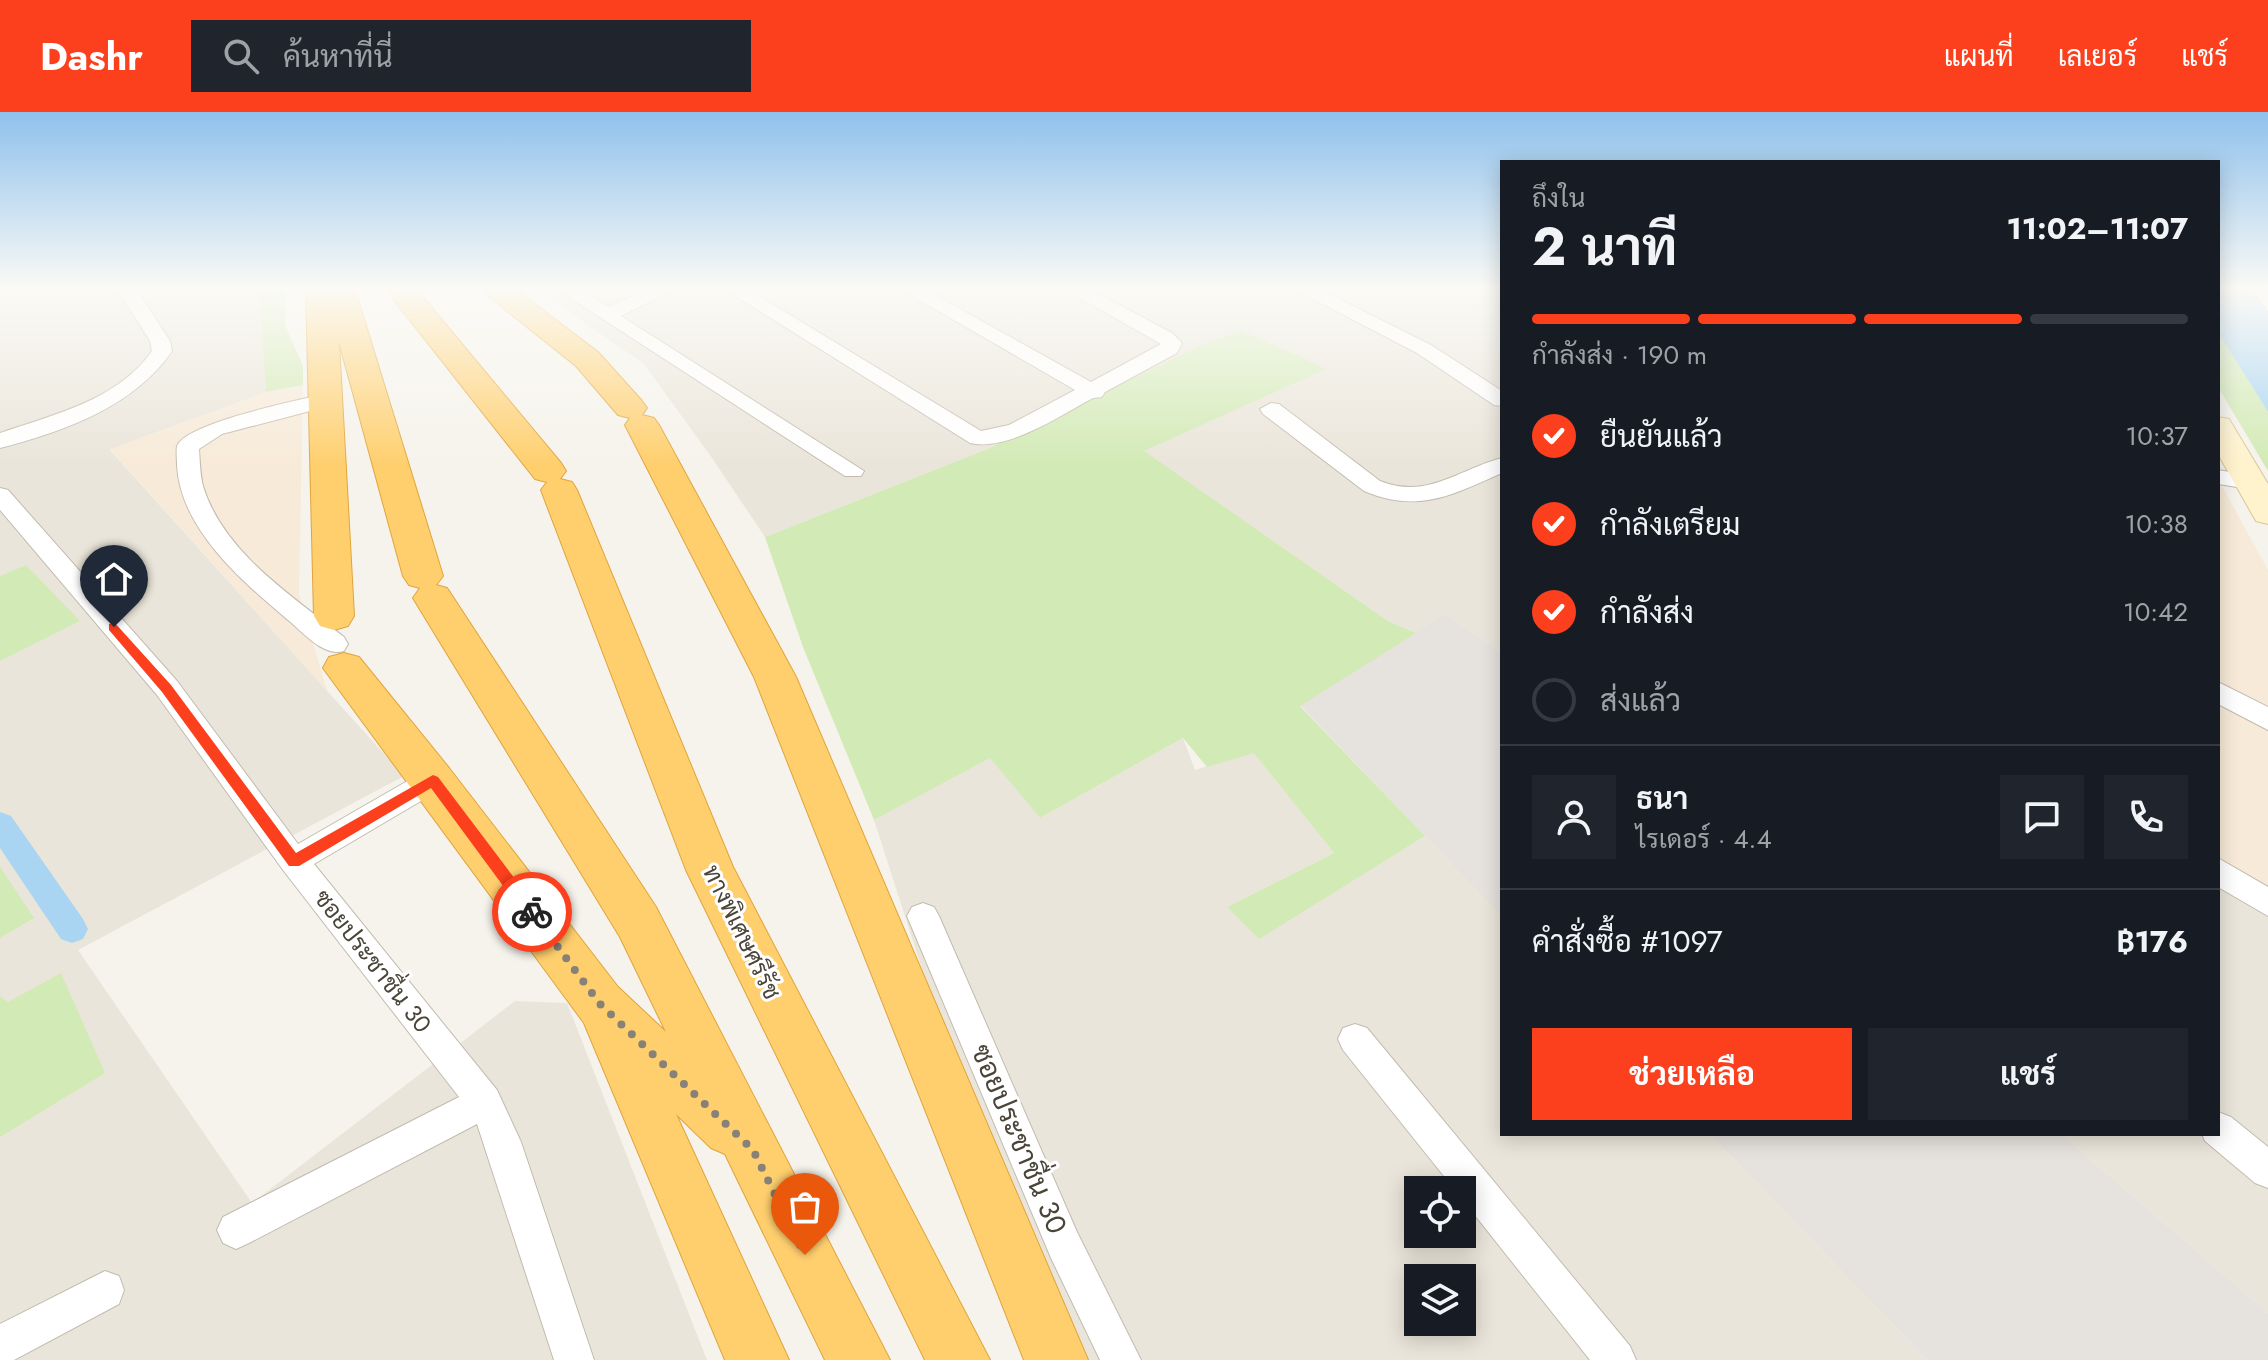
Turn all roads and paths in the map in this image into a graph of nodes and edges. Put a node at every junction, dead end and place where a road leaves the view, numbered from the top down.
1 (161, 348) edge
2 (323, 348) edge
3 (357, 348) edge
4 (448, 348) edge
5 (573, 348) edge
6 (659, 348) edge
7 (831, 348) edge
8 (1015, 348) edge
9 (1170, 348) edge
10 (1422, 348) edge
11 (1094, 392) junction
12 (1500, 399) edge
13 (325, 400) junction
14 (1271, 409) dead end
15 (2220, 430) edge
16 (0, 441) edge
17 (1500, 466) edge
18 (853, 471) dead end
19 (2245, 475) edge
20 (0, 495) edge
21 (2268, 513) edge
22 (338, 643) junction
23 (2220, 693) edge
24 (2268, 720) edge
25 (433, 780) junction
26 (294, 861) junction
27 (2220, 872) edge
28 (2268, 903) edge
29 (923, 916) dead end
30 (600, 1004) junction
31 (1355, 1039) dead end
32 (485, 1102) junction
33 (2220, 1131) edge
34 (753, 1150) junction
35 (2268, 1170) edge
36 (236, 1230) dead end
37 (105, 1290) dead end
38 (0, 1346) edge
39 (574, 1360) edge
40 (757, 1360) edge
41 (858, 1360) edge
42 (958, 1360) edge
43 (1056, 1360) edge
44 (1121, 1360) edge
45 (1616, 1360) edge

1 - 16 street
2 - 13 highway
3 - 34 highway
4 - 42 highway, ทางพิเศษศรีรัช
5 - 43 highway
6 - 18 street
7 - 11 street
8 - 11 street
9 - 11 street
10 - 12 street
13 - 22 highway
13 - 22 street
14 - 17 street
15 - 19 main road
19 - 21 main road
20 - 26 street, ซอยประชาชื่น 30
22 - 25 highway
23 - 24 street
25 - 26 street
25 - 30 highway
26 - 32 street, ซอยประชาชื่น 30
27 - 28 street
29 - 44 street, ซอยประชาชื่น 30
30 - 34 highway
30 - 40 highway
31 - 45 street
32 - 36 street
32 - 39 street, ซอยประชาชื่น 30
33 - 35 street
34 - 41 highway
37 - 38 street

